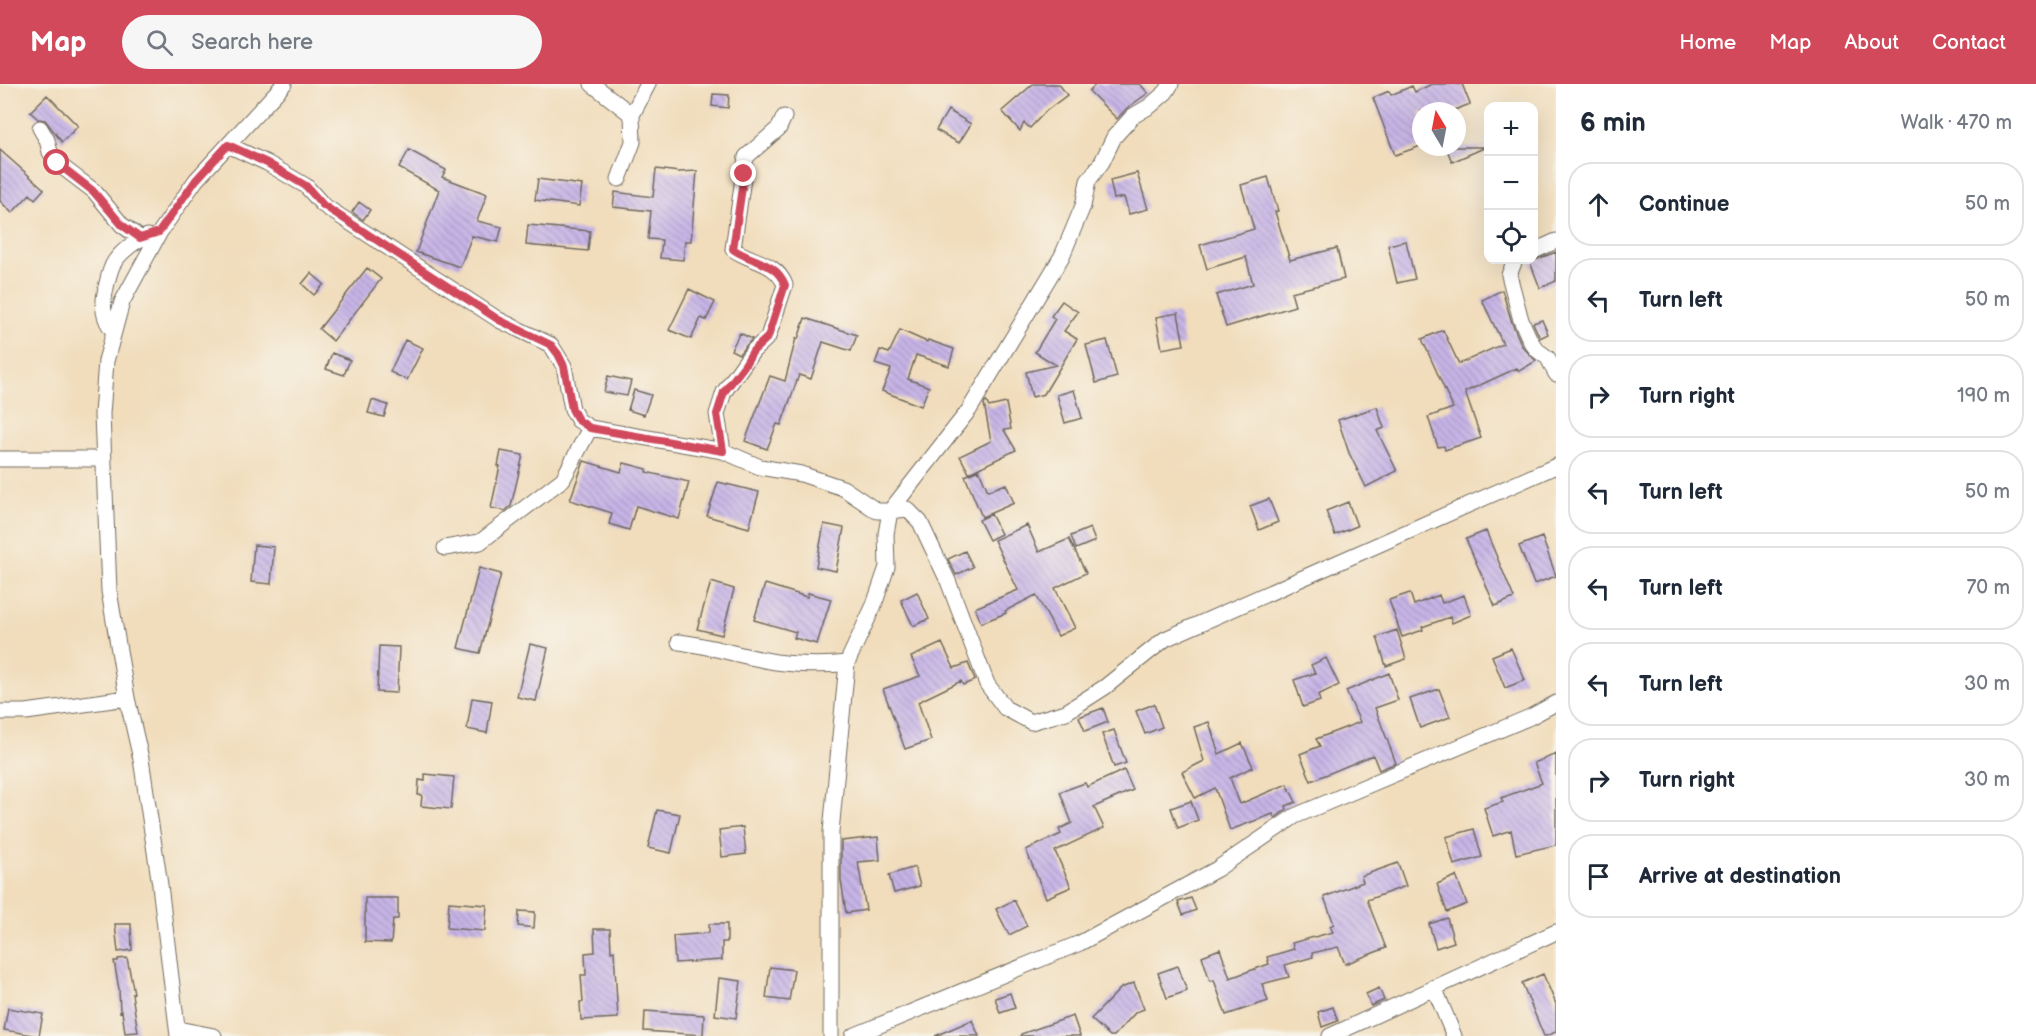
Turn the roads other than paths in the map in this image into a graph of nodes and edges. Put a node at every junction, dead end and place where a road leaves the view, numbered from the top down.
1 (284, 84) edge
2 (592, 84) edge
3 (648, 84) edge
4 (1171, 84) edge
5 (632, 115) junction
6 (784, 117) dead end
7 (40, 128) dead end
8 (228, 145) junction
9 (619, 179) dead end
10 (159, 232) junction
11 (140, 238) junction
12 (1556, 241) edge
13 (1538, 249) edge
14 (1513, 264) edge
15 (114, 332) junction
16 (1556, 374) edge
17 (590, 428) junction
18 (723, 451) junction
19 (0, 459) edge
20 (103, 459) junction
21 (1556, 466) edge
22 (890, 511) junction
23 (444, 548) dead end
24 (679, 642) dead end
25 (847, 663) junction
26 (127, 698) junction
27 (1556, 703) edge
28 (0, 712) edge
29 (1556, 932) edge
30 (1434, 987) junction
31 (178, 1033) edge
32 (214, 1036) edge
33 (831, 1036) edge
34 (853, 1036) edge
35 (1330, 1036) edge
36 (1454, 1036) edge

1 - 8 street
2 - 5 street
3 - 5 street
4 - 22 street
5 - 9 street
6 - 18 street
7 - 11 street
8 - 10 street
8 - 17 street
10 - 11 street
10 - 15 street
11 - 15 street
12 - 13 street
14 - 16 street
15 - 20 street
17 - 18 street
17 - 23 street
18 - 22 street
19 - 20 street
20 - 26 street
21 - 22 street
22 - 25 street
24 - 25 street
25 - 33 street
26 - 28 street
26 - 31 street
27 - 34 street
29 - 30 street
30 - 35 street
30 - 36 street
31 - 32 street

